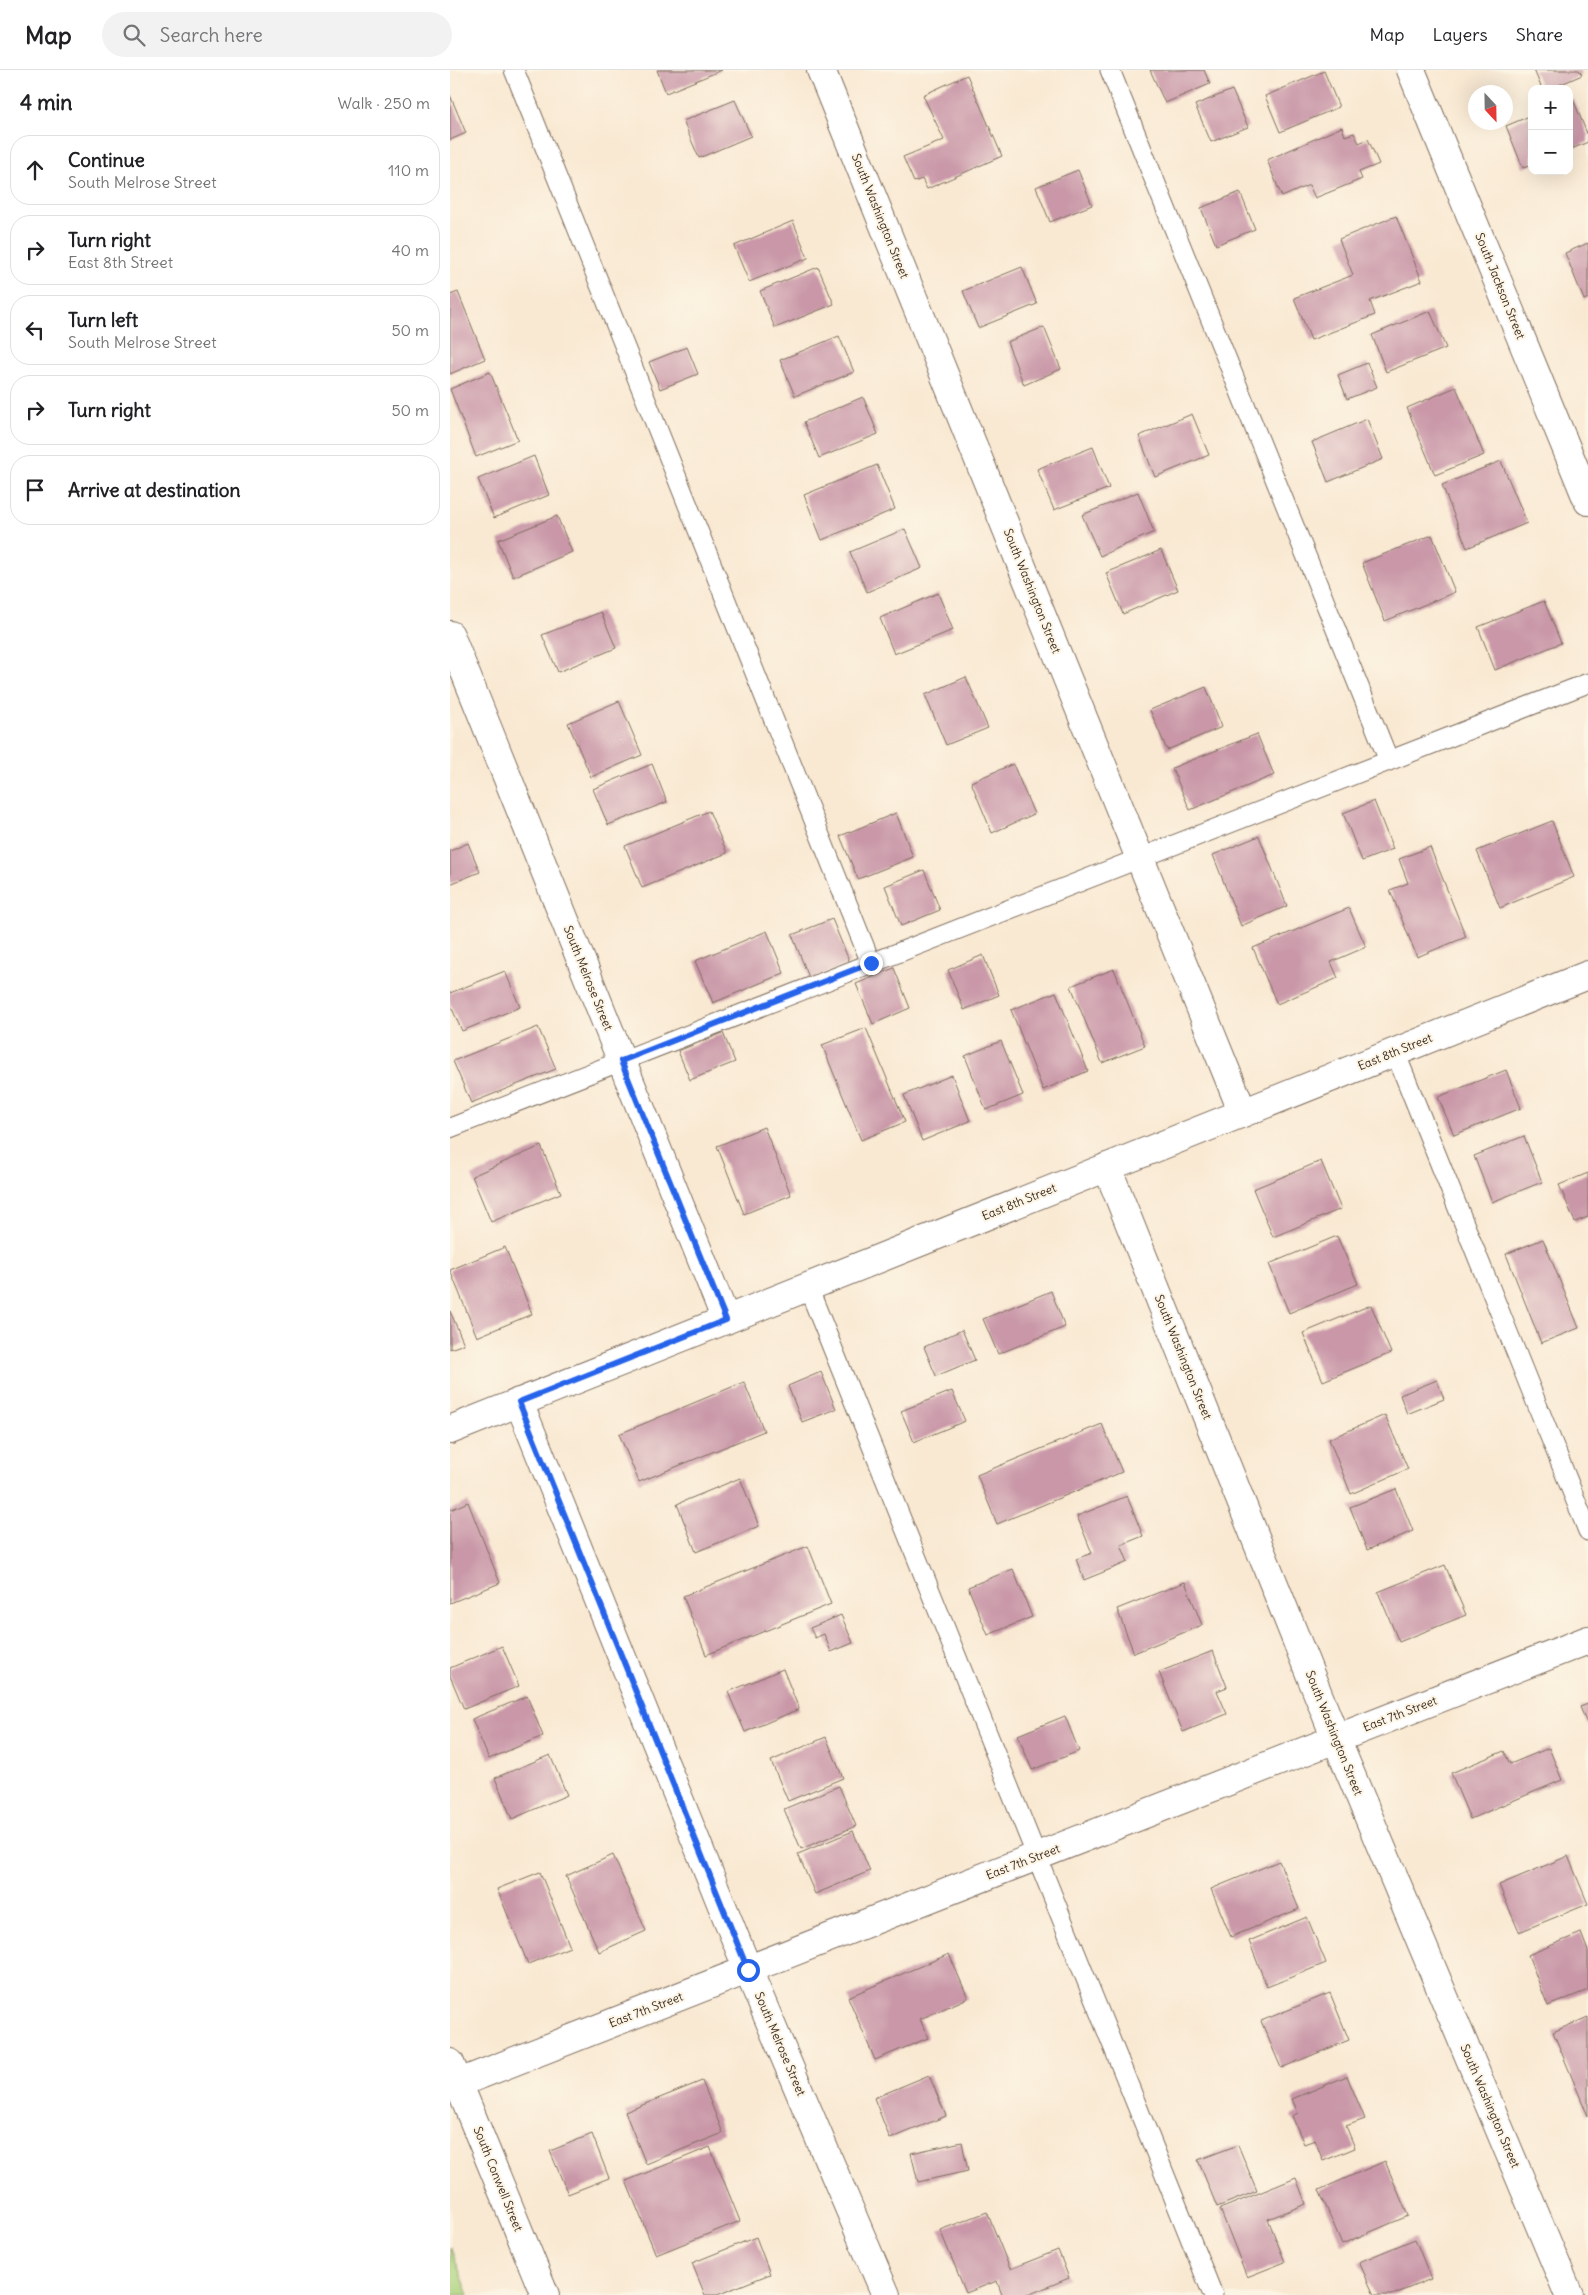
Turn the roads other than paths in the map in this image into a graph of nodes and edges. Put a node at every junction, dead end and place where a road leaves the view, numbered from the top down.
1 (514, 70) edge
2 (821, 70) edge
3 (1110, 70) edge
4 (1411, 70) edge
5 (1588, 501) edge
6 (450, 635) edge
7 (1588, 683) edge
8 (1389, 761) junction
9 (1140, 858) junction
10 (871, 963) junction
11 (1588, 975) edge
12 (1395, 1052) junction
13 (621, 1061) junction
14 (1243, 1113) junction
15 (450, 1128) edge
16 (1107, 1167) junction
17 (808, 1287) junction
18 (726, 1320) junction
19 (519, 1402) junction
20 (450, 1430) edge
21 (1588, 1531) edge
22 (1588, 1640) edge
23 (1336, 1739) junction
24 (1038, 1856) junction
25 (748, 1970) junction
26 (454, 2073) edge
27 (545, 2295) edge
28 (886, 2295) edge
29 (1214, 2295) edge
30 (1569, 2295) edge

1 - 10 lane
2 - 9 street, South Washington Street
3 - 8 lane
4 - 5 street, South Jackson Street
6 - 13 street, South Melrose Street
7 - 8 lane
8 - 9 lane
9 - 10 lane
9 - 14 street, South Washington Street
10 - 13 lane
11 - 12 street, East 8th Street
12 - 14 street, East 8th Street
12 - 21 lane
13 - 15 lane
13 - 18 street, South Melrose Street
14 - 16 street, East 8th Street
16 - 17 street, East 8th Street
16 - 23 street, South Washington Street
17 - 18 street, East 8th Street
17 - 24 lane
18 - 19 street, East 8th Street
19 - 20 street, East 8th Street
19 - 25 street, South Melrose Street
22 - 23 street, East 7th Street
23 - 24 street, East 7th Street
23 - 30 street, South Washington Street
24 - 25 street, East 7th Street
24 - 29 lane
25 - 26 street, East 7th Street
25 - 28 street, South Melrose Street
26 - 27 street, South Conwell Street

